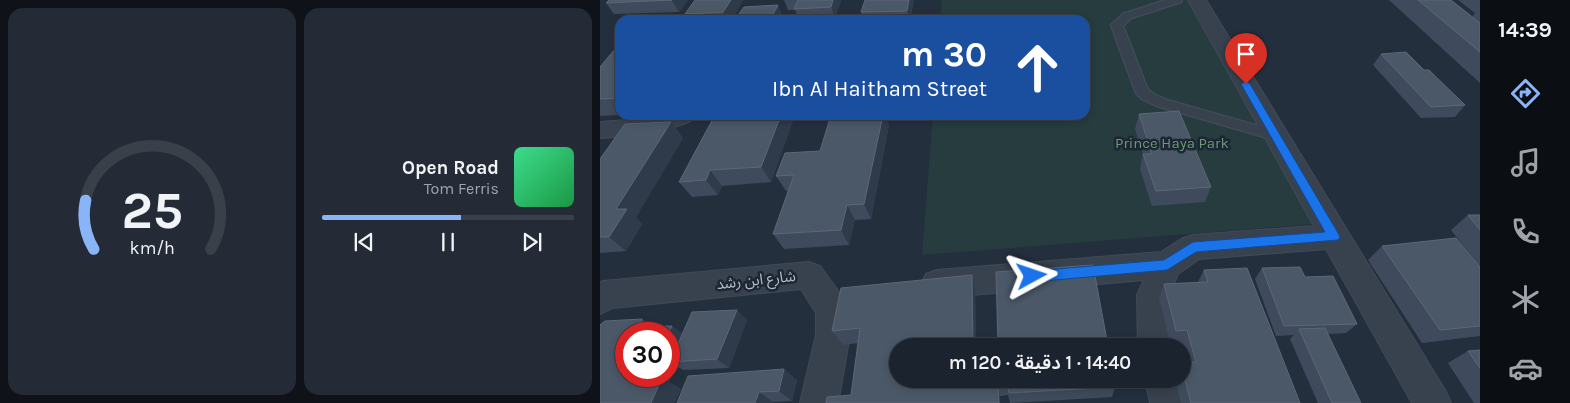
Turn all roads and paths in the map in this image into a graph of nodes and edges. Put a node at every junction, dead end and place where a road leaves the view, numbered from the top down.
1 (1177, 0) edge
2 (1198, 0) edge
3 (669, 120) edge
4 (600, 130) edge
5 (1275, 135) junction
6 (1334, 237) junction
7 (1167, 265) junction
8 (936, 284) edge
9 (601, 297) edge
10 (1154, 338) edge
11 (1164, 388) edge
12 (819, 403) edge
13 (1168, 403) edge
14 (1432, 403) edge

1 - 5 lane
2 - 5 street
3 - 4 street
5 - 6 street
6 - 7 street
6 - 14 street
7 - 8 street
7 - 10 street
9 - 12 street, شارع ابن رشد
11 - 13 street

